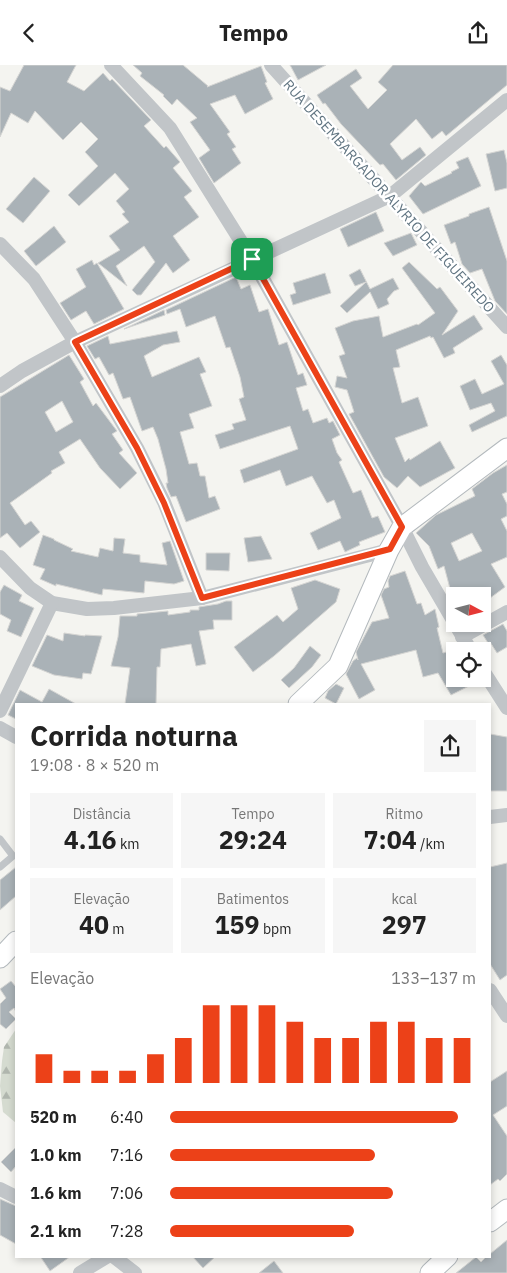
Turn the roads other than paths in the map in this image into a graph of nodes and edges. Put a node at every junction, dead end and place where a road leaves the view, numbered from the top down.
1 (111, 65) edge
2 (272, 65) edge
3 (507, 101) edge
4 (390, 196) junction
5 (0, 244) edge
6 (252, 259) junction
7 (507, 327) edge
8 (75, 342) junction
9 (0, 386) edge
10 (507, 448) edge
11 (402, 527) junction
12 (390, 549) junction
13 (0, 557) edge
14 (202, 598) junction
15 (52, 603) junction
16 (507, 612) edge
17 (462, 637) junction
18 (465, 642) edge
19 (491, 683) edge
20 (299, 703) edge
21 (507, 708) edge
22 (0, 711) edge
23 (0, 728) edge
24 (15, 736) edge
25 (507, 815) edge
26 (491, 817) edge
27 (0, 839) edge
28 (0, 867) edge
29 (15, 942) edge
30 (0, 958) edge
31 (491, 992) edge
32 (507, 1016) edge
33 (0, 1189) edge
34 (15, 1196) edge
35 (507, 1209) edge
36 (491, 1221) edge
37 (105, 1258) edge
38 (116, 1258) edge
39 (446, 1258) edge
40 (80, 1273) edge
41 (135, 1273) edge
42 (430, 1273) edge

1 - 6 street
2 - 4 street, RUA DESEMBARGADOR ALYRIO DE FIGUEIREDO
3 - 4 street
4 - 6 street
4 - 7 street, RUA DESEMBARGADOR ALYRIO DE FIGUEIREDO
5 - 8 street
6 - 8 street
6 - 11 street
8 - 9 street
8 - 14 street
10 - 11 street
11 - 12 street
11 - 17 street
12 - 14 street
12 - 20 street
13 - 15 street
14 - 15 street
15 - 22 street
16 - 17 street
17 - 18 street
19 - 21 street
23 - 24 street
25 - 26 street
27 - 28 lane
29 - 30 street
31 - 32 street
33 - 34 street
35 - 36 street
37 - 40 street
38 - 41 street
39 - 42 street

